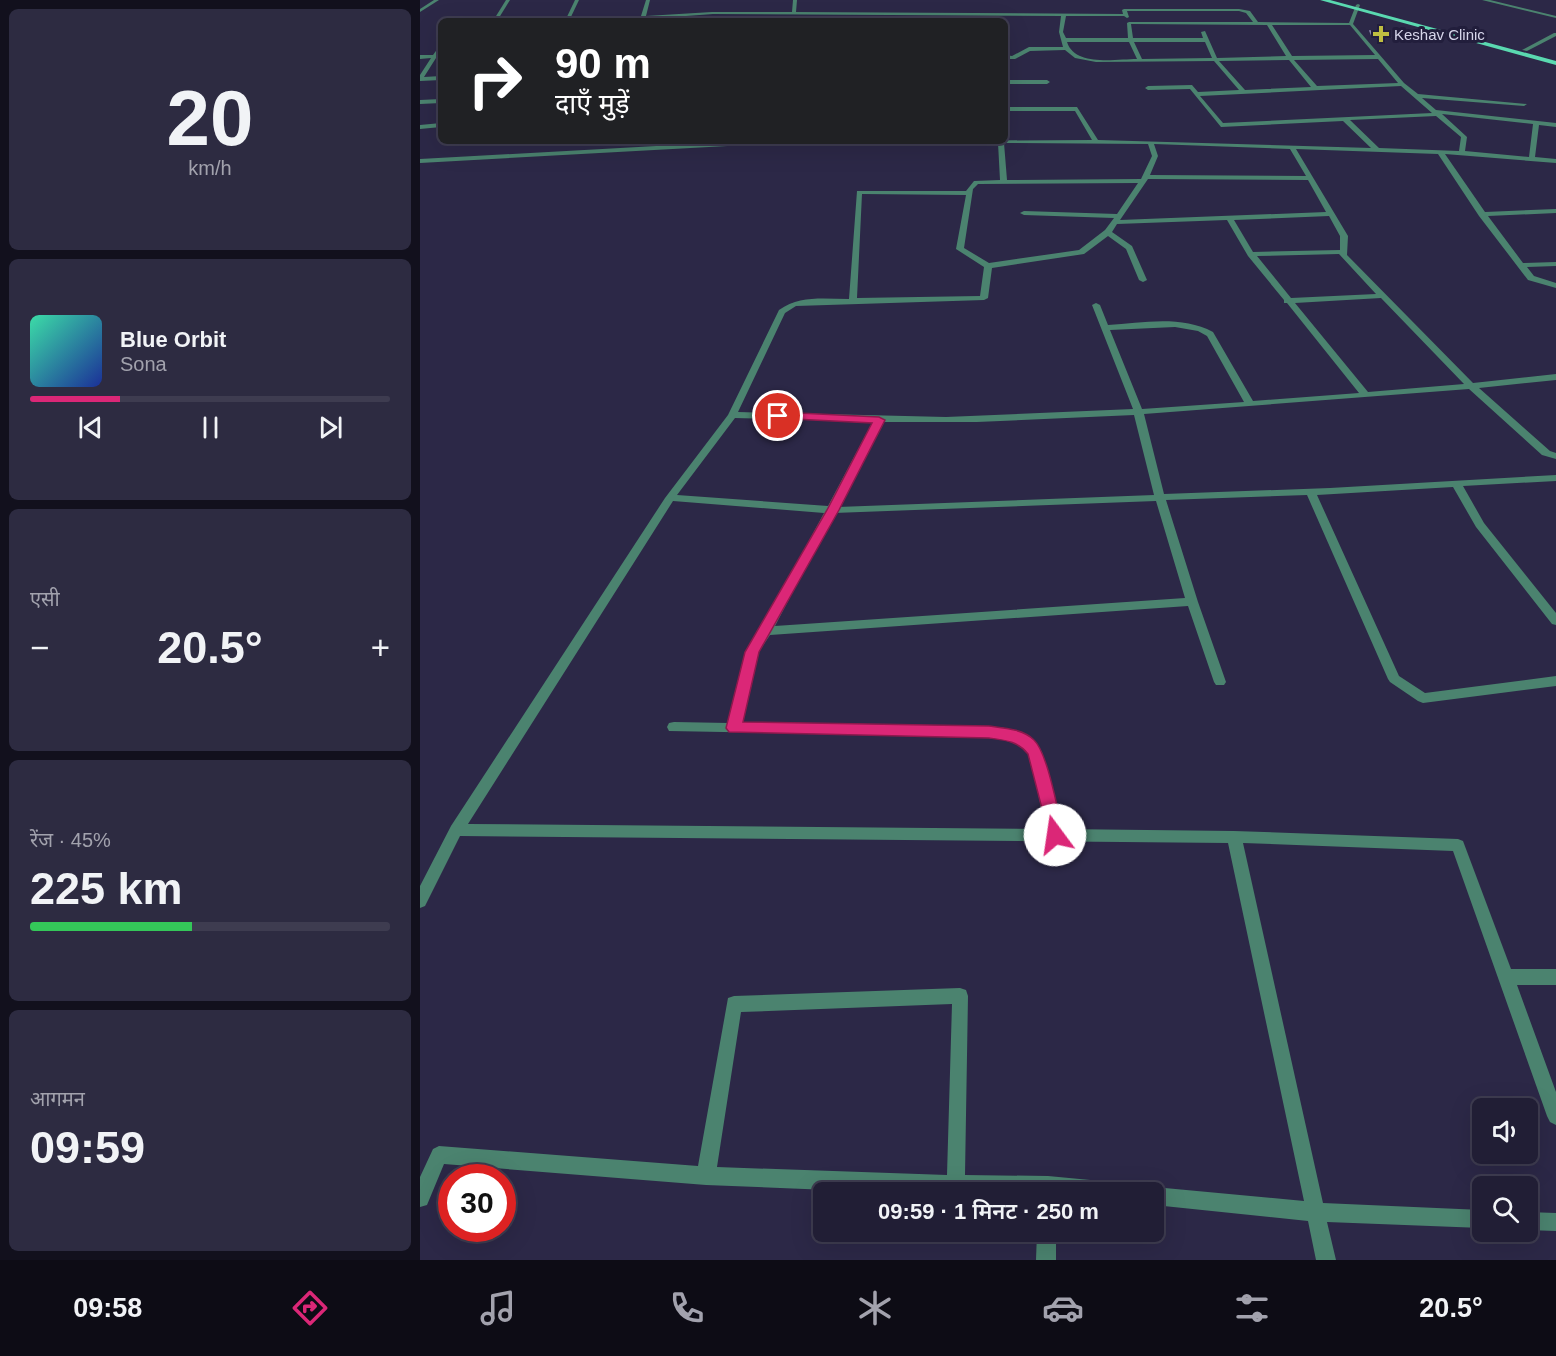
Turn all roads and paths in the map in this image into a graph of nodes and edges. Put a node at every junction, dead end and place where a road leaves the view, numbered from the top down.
1 (437, 0) edge
2 (508, 0) edge
3 (577, 0) edge
4 (648, 0) edge
5 (795, 0) edge
6 (1120, 0) edge
7 (1323, 0) edge
8 (1339, 0) edge
9 (1484, 0) edge
10 (713, 6) dead end
11 (947, 7) dead end
12 (1357, 7) junction
13 (420, 11) edge
14 (1125, 12) junction
15 (794, 13) junction
16 (712, 14) junction
17 (945, 14) junction
18 (978, 14) junction
19 (1064, 14) junction
20 (1556, 17) edge
21 (497, 18) edge
22 (568, 18) edge
23 (642, 18) edge
24 (656, 18) edge
25 (711, 18) edge
26 (944, 18) edge
27 (977, 18) edge
28 (1129, 23) junction
29 (1198, 23) junction
30 (1256, 23) junction
31 (1268, 23) junction
32 (1351, 24) junction
33 (1556, 34) edge
34 (1064, 40) junction
35 (1131, 40) junction
36 (1206, 40) junction
37 (1066, 48) junction
38 (1525, 50) junction
39 (438, 56) edge
40 (420, 57) edge
41 (1008, 57) edge
42 (1379, 57) junction
43 (1290, 58) junction
44 (1556, 58) edge
45 (1215, 59) junction
46 (1140, 60) junction
47 (1556, 63) edge
48 (438, 78) edge
49 (420, 79) edge
50 (1008, 82) edge
51 (1047, 82) dead end
52 (1402, 84) junction
53 (1148, 88) dead end
54 (1315, 88) junction
55 (1244, 92) junction
56 (1196, 94) junction
57 (1416, 96) junction
58 (438, 101) edge
59 (420, 102) edge
60 (1524, 104) dead end
61 (1008, 109) edge
62 (1437, 113) junction
63 (1345, 119) junction
64 (1536, 122) junction
65 (438, 125) edge
66 (1556, 125) edge
67 (420, 127) edge
68 (1008, 141) edge
69 (1096, 141) junction
70 (1150, 142) junction
71 (606, 144) edge
72 (721, 144) edge
73 (1001, 144) edge
74 (1292, 147) junction
75 (604, 150) junction
76 (1377, 150) junction
77 (1440, 152) junction
78 (1462, 153) junction
79 (1532, 159) junction
80 (420, 161) edge
81 (1556, 161) edge
82 (1309, 178) junction
83 (1145, 179) junction
84 (1004, 182) junction
85 (969, 193) junction
86 (1556, 212) edge
87 (1024, 213) dead end
88 (1331, 214) junction
89 (1482, 214) junction
90 (1229, 218) junction
91 (1118, 219) junction
92 (1108, 232) junction
93 (1343, 252) junction
94 (1251, 254) junction
95 (1556, 264) edge
96 (1520, 265) junction
97 (988, 266) junction
98 (1143, 280) dead end
99 (1556, 286) edge
100 (1382, 296) junction
101 (853, 301) junction
102 (1287, 301) junction
103 (1096, 305) dead end
104 (1105, 327) junction
105 (1556, 377) edge
106 (1472, 386) junction
107 (1366, 395) junction
108 (1250, 404) junction
109 (1138, 411) junction
110 (732, 416) junction
111 (879, 420) junction
112 (1556, 456) edge
113 (1556, 478) edge
114 (1456, 484) junction
115 (1311, 492) junction
116 (670, 498) junction
117 (1160, 498) junction
118 (833, 510) junction
119 (1191, 602) junction
120 (1556, 621) edge
121 (766, 631) junction
122 (1556, 681) edge
123 (1220, 682) dead end
124 (674, 727) dead end
125 (734, 728) junction
126 (456, 830) junction
127 (1055, 835) junction
128 (1234, 837) junction
129 (420, 901) edge
130 (1505, 977) junction
131 (1556, 977) edge
132 (1556, 1116) edge
133 (706, 1176) junction
134 (894, 1182) edge
135 (956, 1182) edge
136 (1164, 1197) edge
137 (420, 1198) edge
138 (1316, 1212) junction
139 (1472, 1219) edge
140 (1538, 1221) edge
141 (1556, 1222) edge
142 (1047, 1242) edge
143 (1046, 1260) edge
144 (1326, 1260) edge

1 - 13 street
2 - 21 street
3 - 22 street
4 - 23 street
5 - 15 street
6 - 14 street
7 - 12 main road
8 - 12 main road
9 - 20 street
10 - 16 street
11 - 17 street
12 - 32 street
12 - 38 main road
12 - 47 main road
14 - 19 street
14 - 28 street
14 - 30 street
15 - 16 street
15 - 17 street
16 - 24 street
16 - 25 street
17 - 18 street
17 - 26 street
18 - 19 street
18 - 27 street
19 - 34 street
28 - 29 street
28 - 35 street
29 - 30 street
29 - 36 street
30 - 31 street
31 - 32 street
31 - 43 street
32 - 42 street
33 - 38 street
34 - 35 street
34 - 37 street
35 - 36 street
35 - 46 street
36 - 45 street
37 - 41 street
37 - 46 street
38 - 44 main road
39 - 40 street
39 - 49 street
42 - 43 street
42 - 52 street
43 - 45 street
43 - 54 street
45 - 46 street
45 - 55 street
48 - 49 street
50 - 51 street
52 - 54 street
52 - 57 street
53 - 56 street
54 - 55 street
55 - 56 street
56 - 63 street
57 - 60 street
57 - 62 street
58 - 59 street
61 - 69 street
62 - 63 street
62 - 64 street
62 - 78 street
63 - 76 street
64 - 66 street
64 - 79 street
65 - 67 street
68 - 69 street
69 - 70 street
70 - 74 street
70 - 83 street
71 - 75 street
72 - 75 street
73 - 84 street
74 - 76 street
74 - 82 street
75 - 80 street
76 - 77 street
77 - 78 street
77 - 89 street
78 - 79 street
79 - 81 street
82 - 83 street
82 - 88 street
83 - 84 street
83 - 91 street
84 - 85 street
85 - 97 street
85 - 101 street
86 - 89 street
87 - 91 street
88 - 90 street
88 - 93 street
89 - 96 street
90 - 91 street
90 - 94 street
91 - 92 street
92 - 97 street
92 - 98 street
93 - 94 street
93 - 100 street
94 - 102 street
95 - 96 street
96 - 99 street
97 - 101 street
100 - 102 street
100 - 106 street
101 - 110 street
102 - 107 street
103 - 104 street
104 - 108 street
104 - 109 street
105 - 106 street
106 - 107 street
106 - 112 street
107 - 108 street
108 - 109 street
109 - 111 street
109 - 117 street
110 - 111 street
110 - 116 street
111 - 118 street
113 - 114 street
114 - 115 street
114 - 120 street
115 - 117 street
115 - 122 street
116 - 118 street
116 - 126 street
117 - 118 street
117 - 119 street
118 - 121 street
119 - 121 street
119 - 123 street
121 - 125 street
124 - 125 street
125 - 127 street
126 - 127 street
126 - 129 street
127 - 128 street
128 - 130 street
128 - 138 street
130 - 131 street
130 - 132 street
133 - 134 street
133 - 135 street
133 - 137 street
136 - 138 street
138 - 139 street
138 - 144 street
140 - 141 street
142 - 143 street

